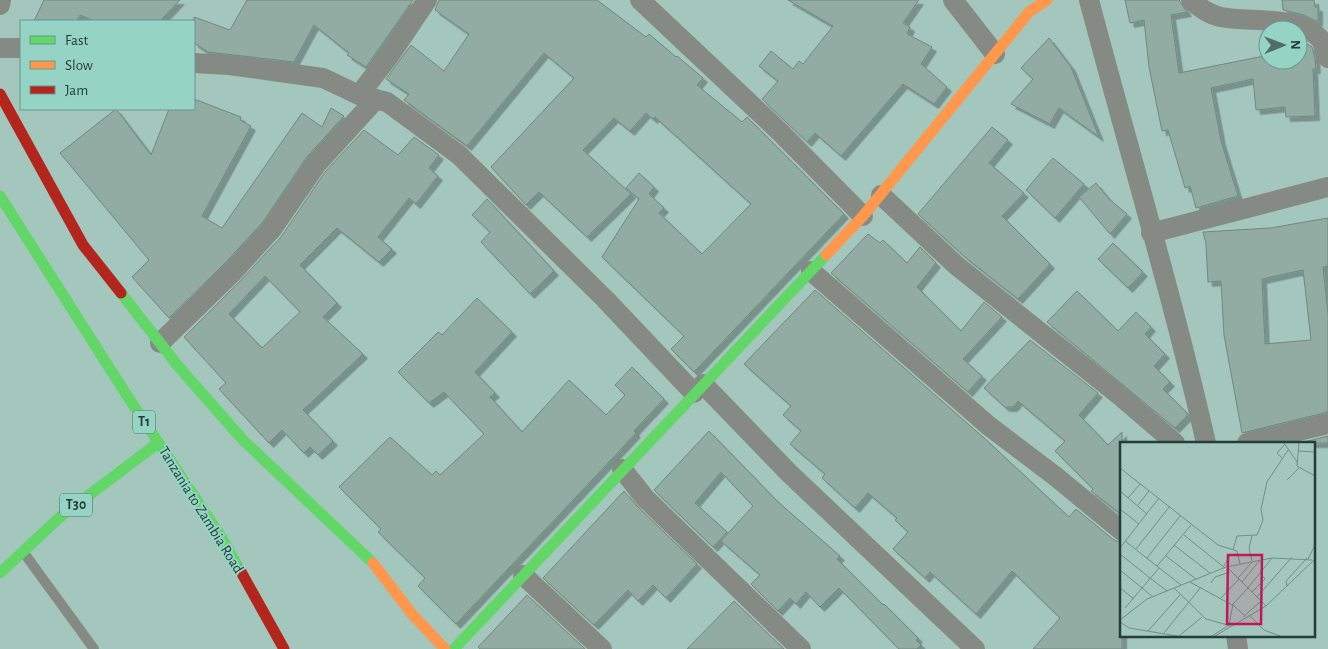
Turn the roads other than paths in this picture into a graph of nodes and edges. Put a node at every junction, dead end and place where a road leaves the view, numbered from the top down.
1 (1, 0) edge
2 (427, 0) edge
3 (640, 0) edge
4 (953, 0) edge
5 (1047, 0) edge
6 (1089, 0) edge
7 (1191, 0) edge
8 (0, 5) edge
9 (0, 48) edge
10 (20, 48) edge
11 (994, 54) junction
12 (1328, 58) edge
13 (195, 63) edge
14 (0, 94) edge
15 (367, 97) junction
16 (1328, 187) edge
17 (0, 196) edge
18 (880, 196) junction
19 (864, 216) junction
20 (1151, 233) junction
21 (810, 271) junction
22 (160, 344) junction
23 (698, 388) junction
24 (1328, 424) edge
25 (1174, 442) edge
26 (1206, 442) edge
27 (1251, 442) edge
28 (158, 443) junction
29 (622, 469) junction
30 (1120, 528) edge
31 (22, 550) junction
32 (0, 573) edge
33 (523, 575) junction
34 (1236, 636) edge
35 (962, 645) edge
36 (94, 649) edge
37 (284, 649) edge
38 (446, 649) edge
39 (454, 649) edge
40 (602, 649) edge
41 (800, 649) edge
42 (1238, 649) edge

1 - 8 street
2 - 15 street
3 - 19 street
4 - 11 street
5 - 11 main road
6 - 20 street
7 - 12 street
9 - 10 street
11 - 18 main road
13 - 15 street
14 - 22 main road
15 - 22 street
15 - 23 street
16 - 20 street
17 - 28 main road, Tanzania to Zambia Road / T1
18 - 19 main road
18 - 25 street
19 - 21 main road
20 - 26 street
21 - 23 main road
21 - 30 street
22 - 38 main road
23 - 29 main road
23 - 35 street
24 - 27 street
28 - 31 main road, T30
28 - 37 main road, Tanzania to Zambia Road / T1
29 - 33 main road
29 - 41 street
31 - 32 main road, T30
31 - 36 lane
33 - 39 main road
33 - 40 street
34 - 42 street

